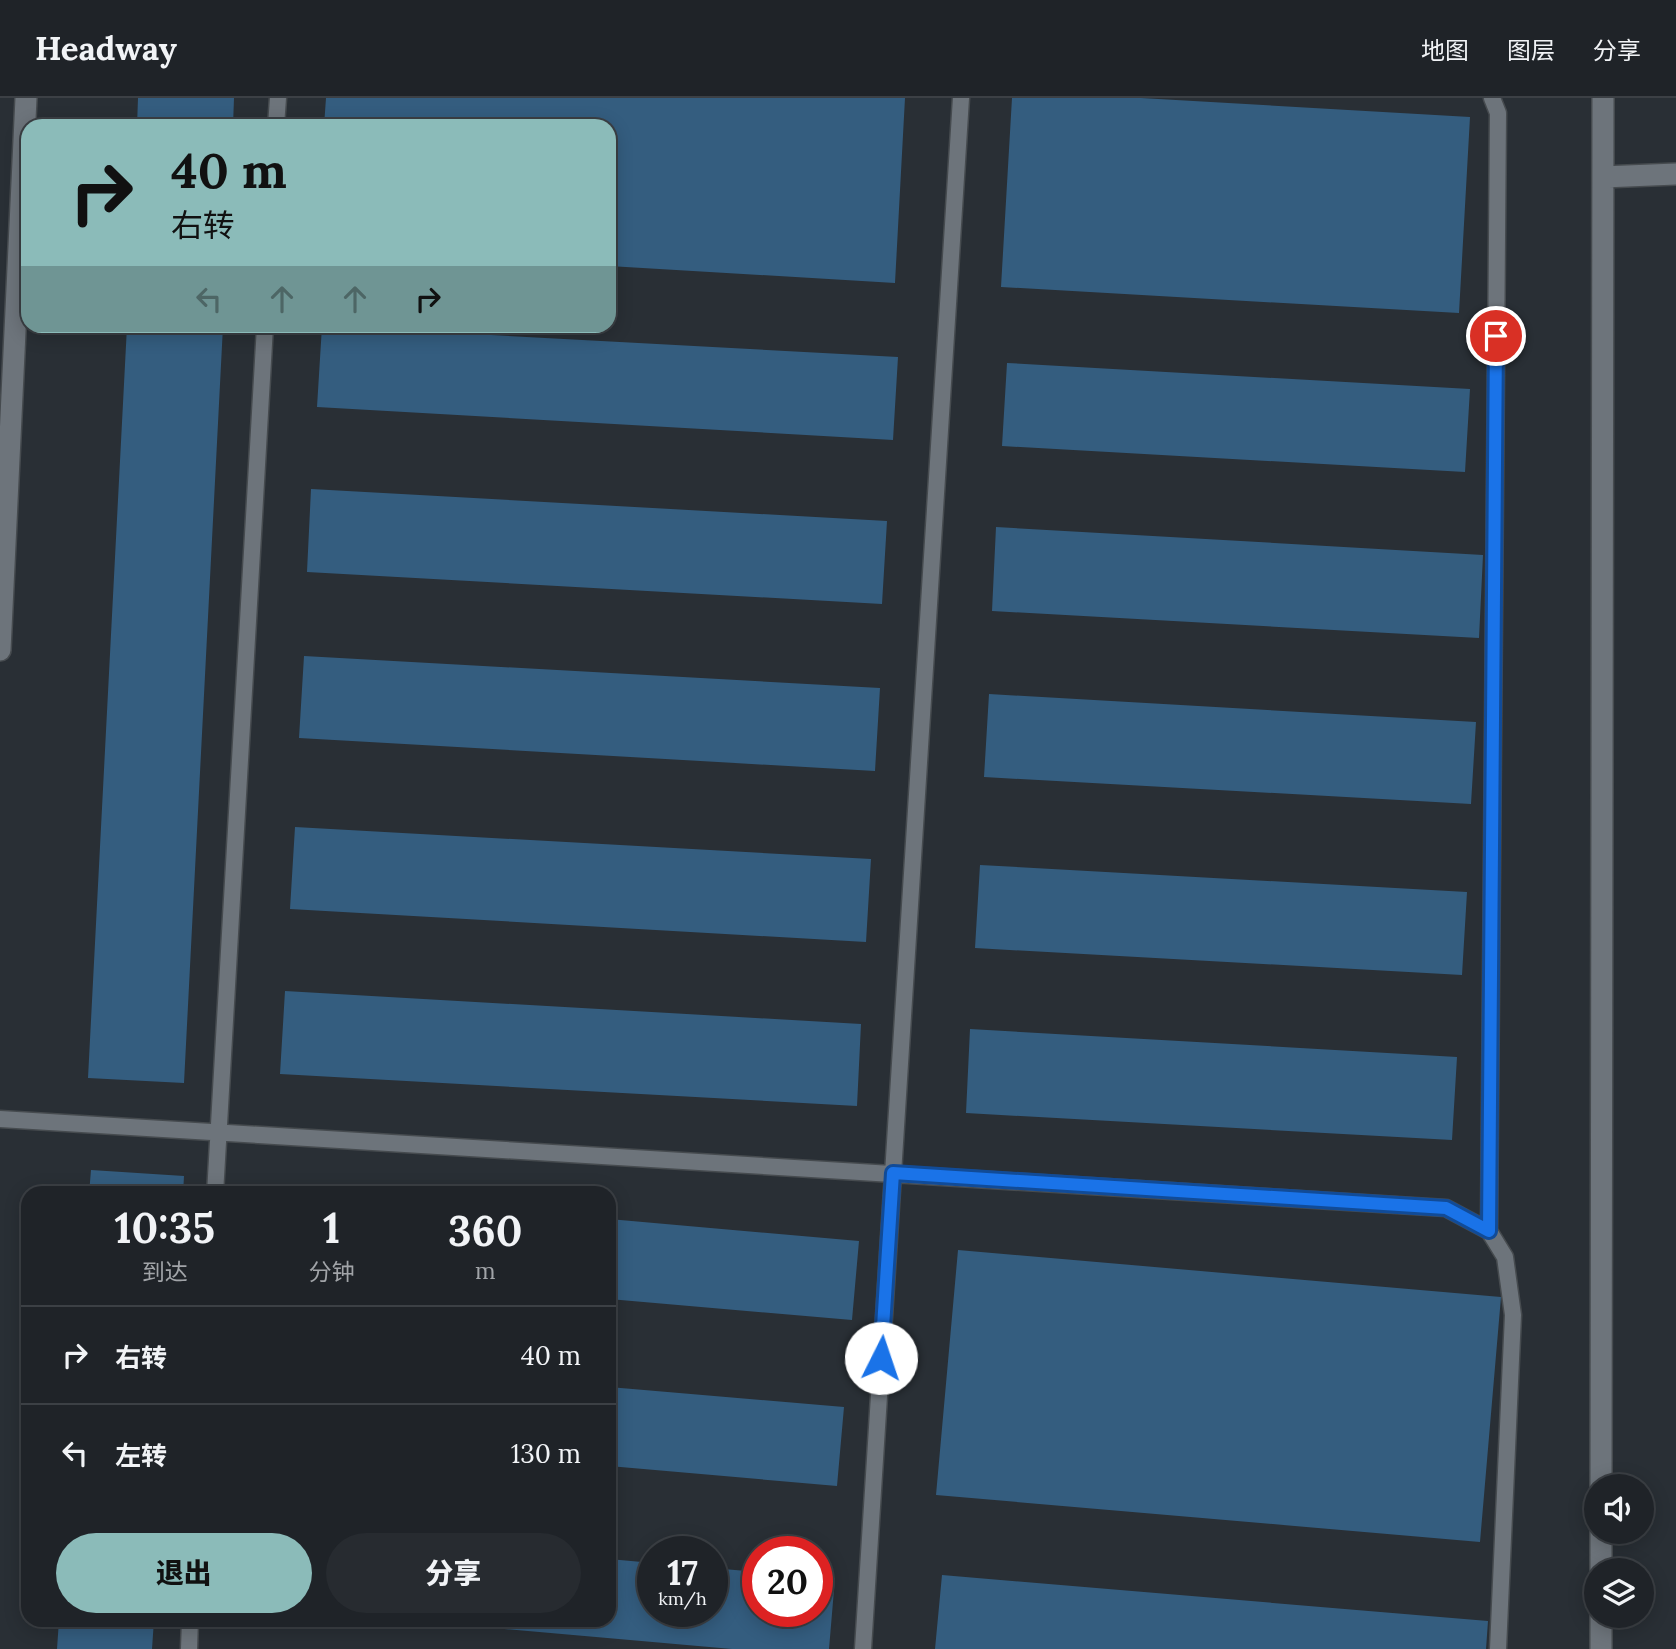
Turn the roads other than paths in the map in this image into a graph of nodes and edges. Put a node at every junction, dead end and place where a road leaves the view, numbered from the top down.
1 (26, 98) edge
2 (278, 98) edge
3 (961, 98) edge
4 (1492, 98) edge
5 (1603, 98) edge
6 (25, 119) edge
7 (276, 119) edge
8 (1676, 174) edge
9 (1603, 177) junction
10 (21, 204) edge
11 (265, 333) edge
12 (0, 650) edge
13 (0, 1119) edge
14 (219, 1132) junction
15 (893, 1173) junction
16 (216, 1186) edge
17 (1489, 1231) junction
18 (1601, 1474) edge
19 (190, 1627) edge
20 (1601, 1628) edge
21 (189, 1649) edge
22 (863, 1649) edge
23 (1498, 1649) edge
24 (1601, 1649) edge

1 - 6 street
2 - 7 lane
3 - 15 lane
4 - 17 lane
5 - 9 street
8 - 9 street
9 - 18 street
10 - 12 street
11 - 14 lane
13 - 14 lane
14 - 15 lane
14 - 16 lane
15 - 17 lane
15 - 22 lane
17 - 23 lane
19 - 21 lane
20 - 24 street

